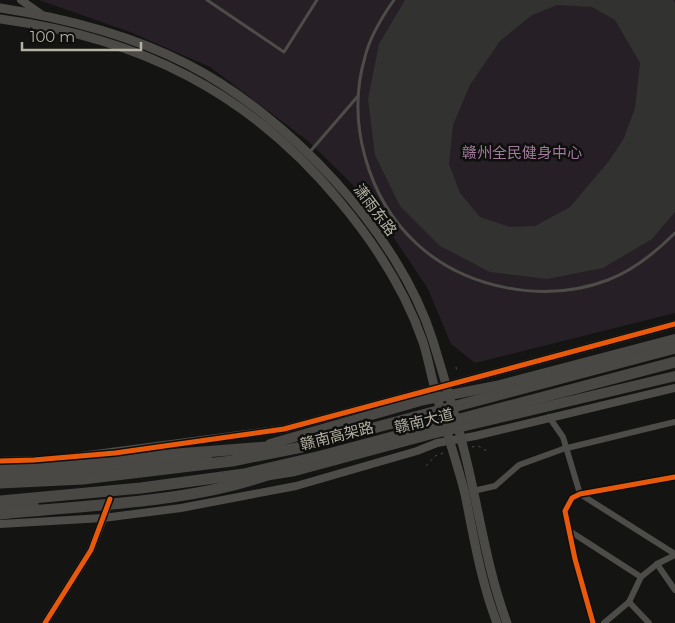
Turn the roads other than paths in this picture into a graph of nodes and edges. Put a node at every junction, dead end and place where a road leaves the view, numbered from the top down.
1 (21, 0) edge
2 (207, 0) edge
3 (317, 0) edge
4 (394, 0) edge
5 (0, 8) edge
6 (42, 14) junction
7 (0, 20) edge
8 (359, 96) junction
9 (308, 154) junction
10 (675, 233) edge
11 (675, 324) edge
12 (675, 339) edge
13 (675, 348) edge
14 (675, 362) edge
15 (675, 376) edge
16 (675, 388) edge
17 (447, 390) junction
18 (436, 393) junction
19 (549, 417) junction
20 (675, 422) edge
21 (454, 434) junction
22 (316, 443) junction
23 (567, 448) junction
24 (321, 456) junction
25 (0, 461) edge
26 (0, 468) edge
27 (0, 475) edge
28 (674, 480) edge
29 (0, 483) edge
30 (473, 491) junction
31 (580, 494) junction
32 (110, 499) junction
33 (0, 501) edge
34 (0, 507) edge
35 (0, 514) edge
36 (103, 518) junction
37 (0, 524) edge
38 (568, 530) junction
39 (675, 555) edge
40 (657, 564) junction
41 (641, 577) junction
42 (675, 590) edge
43 (629, 602) junction
44 (45, 623) edge
45 (497, 623) edge
46 (507, 623) edge
47 (593, 623) edge
48 (604, 623) edge
49 (649, 623) edge

1 - 6 street
2 - 3 lane
4 - 8 lane
5 - 6 main road, 潇雨东路
6 - 9 main road, 潇雨东路
7 - 18 main road, 潇雨东路
8 - 9 lane
8 - 10 lane
9 - 17 main road, 潇雨东路
11 - 17 street
12 - 17 main road, 赣南大道
13 - 22 highway, 赣南高架路, bridge
14 - 24 highway, 赣南高架路, bridge
15 - 21 main road, 赣南大道
16 - 19 street
17 - 18 main road, 赣南大道
17 - 21 main road, 潇雨东路
18 - 21 main road, 潇雨东路
18 - 25 street
18 - 27 main road, 赣南大道
19 - 21 street
19 - 23 street
20 - 23 street
21 - 30 main road, 潇雨东路
21 - 32 main road, 赣南大道
21 - 36 street
21 - 45 main road, 潇雨东路
22 - 26 highway, bridge
22 - 29 highway, 赣南高架路, bridge
23 - 30 street
23 - 31 street
24 - 33 highway, 赣南高架路, bridge
24 - 35 highway, bridge
28 - 31 street
30 - 46 main road, 潇雨东路
31 - 38 street
31 - 39 street
32 - 34 main road, 赣南大道
32 - 36 street
36 - 37 street
36 - 44 street
38 - 41 street
38 - 47 street
39 - 40 street
40 - 41 street
40 - 42 street
41 - 43 street
43 - 48 street
43 - 49 street

